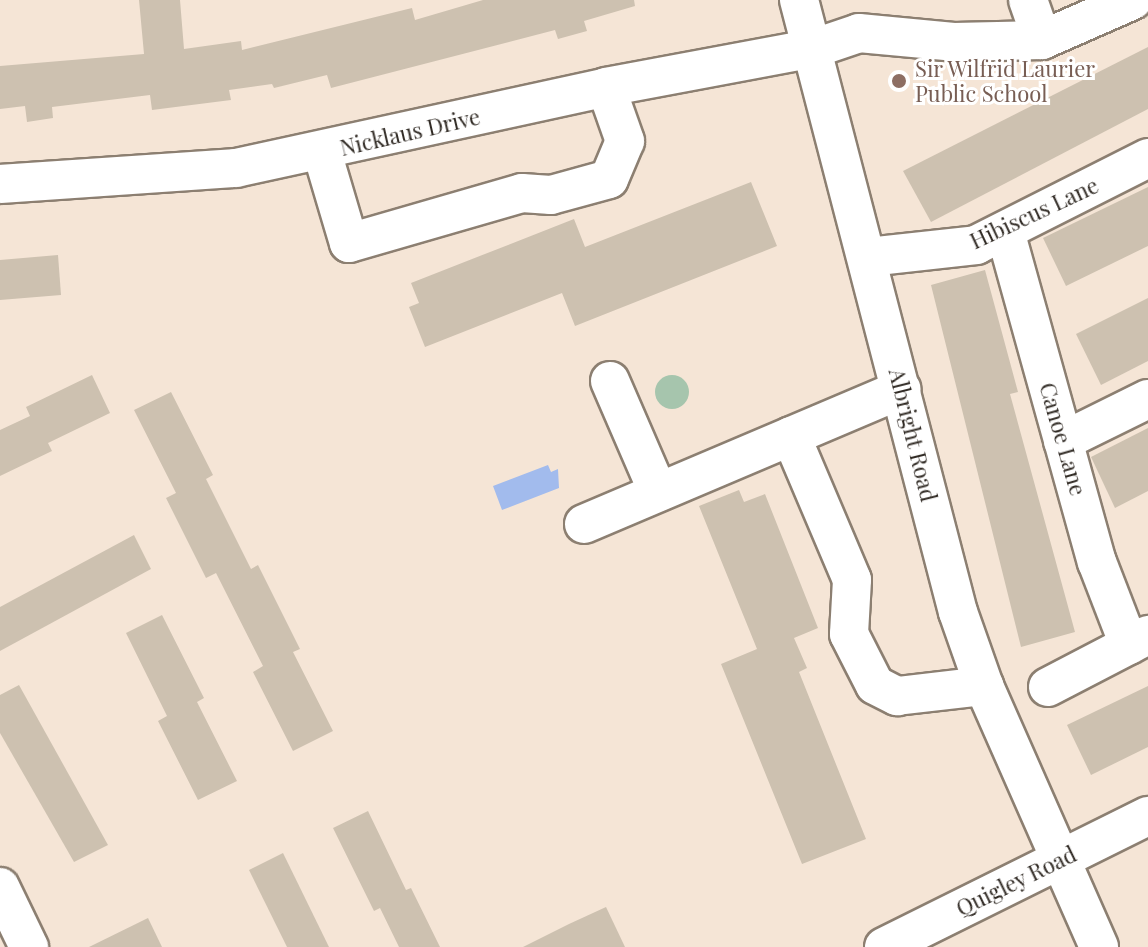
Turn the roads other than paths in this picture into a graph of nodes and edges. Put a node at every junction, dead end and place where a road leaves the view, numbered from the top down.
1 (799, 0) edge
2 (1028, 0) edge
3 (1133, 0) edge
4 (1042, 40) junction
5 (815, 48) junction
6 (606, 87) junction
7 (322, 152) junction
8 (1148, 158) edge
9 (0, 184) edge
10 (1005, 231) junction
11 (868, 257) junction
12 (610, 381) dead end
13 (902, 389) junction
14 (1148, 399) edge
15 (791, 436) junction
16 (1063, 441) junction
17 (658, 492) junction
18 (584, 524) dead end
19 (1138, 640) edge
20 (984, 686) junction
21 (1048, 687) dead end
22 (1148, 816) edge
23 (1063, 859) junction
24 (0, 887) edge
25 (29, 947) edge
26 (884, 947) edge
27 (1099, 947) edge

1 - 5 street, Albright Road
2 - 4 street
3 - 4 street
4 - 5 street, Nicklaus Drive
5 - 6 street, Nicklaus Drive
5 - 11 street, Albright Road
6 - 7 street, Nicklaus Drive
6 - 7 street
7 - 9 street, Nicklaus Drive
8 - 10 street, Hibiscus Lane
10 - 11 street, Hibiscus Lane
10 - 16 street, Canoe Lane
11 - 13 street, Albright Road
12 - 17 street
13 - 15 street
13 - 20 street, Albright Road
14 - 16 street
15 - 17 street
15 - 20 street
16 - 19 street, Canoe Lane
17 - 18 street
19 - 21 street
20 - 23 street, Albright Road
22 - 23 street, Quigley Road
23 - 26 street, Quigley Road
23 - 27 street, Albright Road
24 - 25 street

